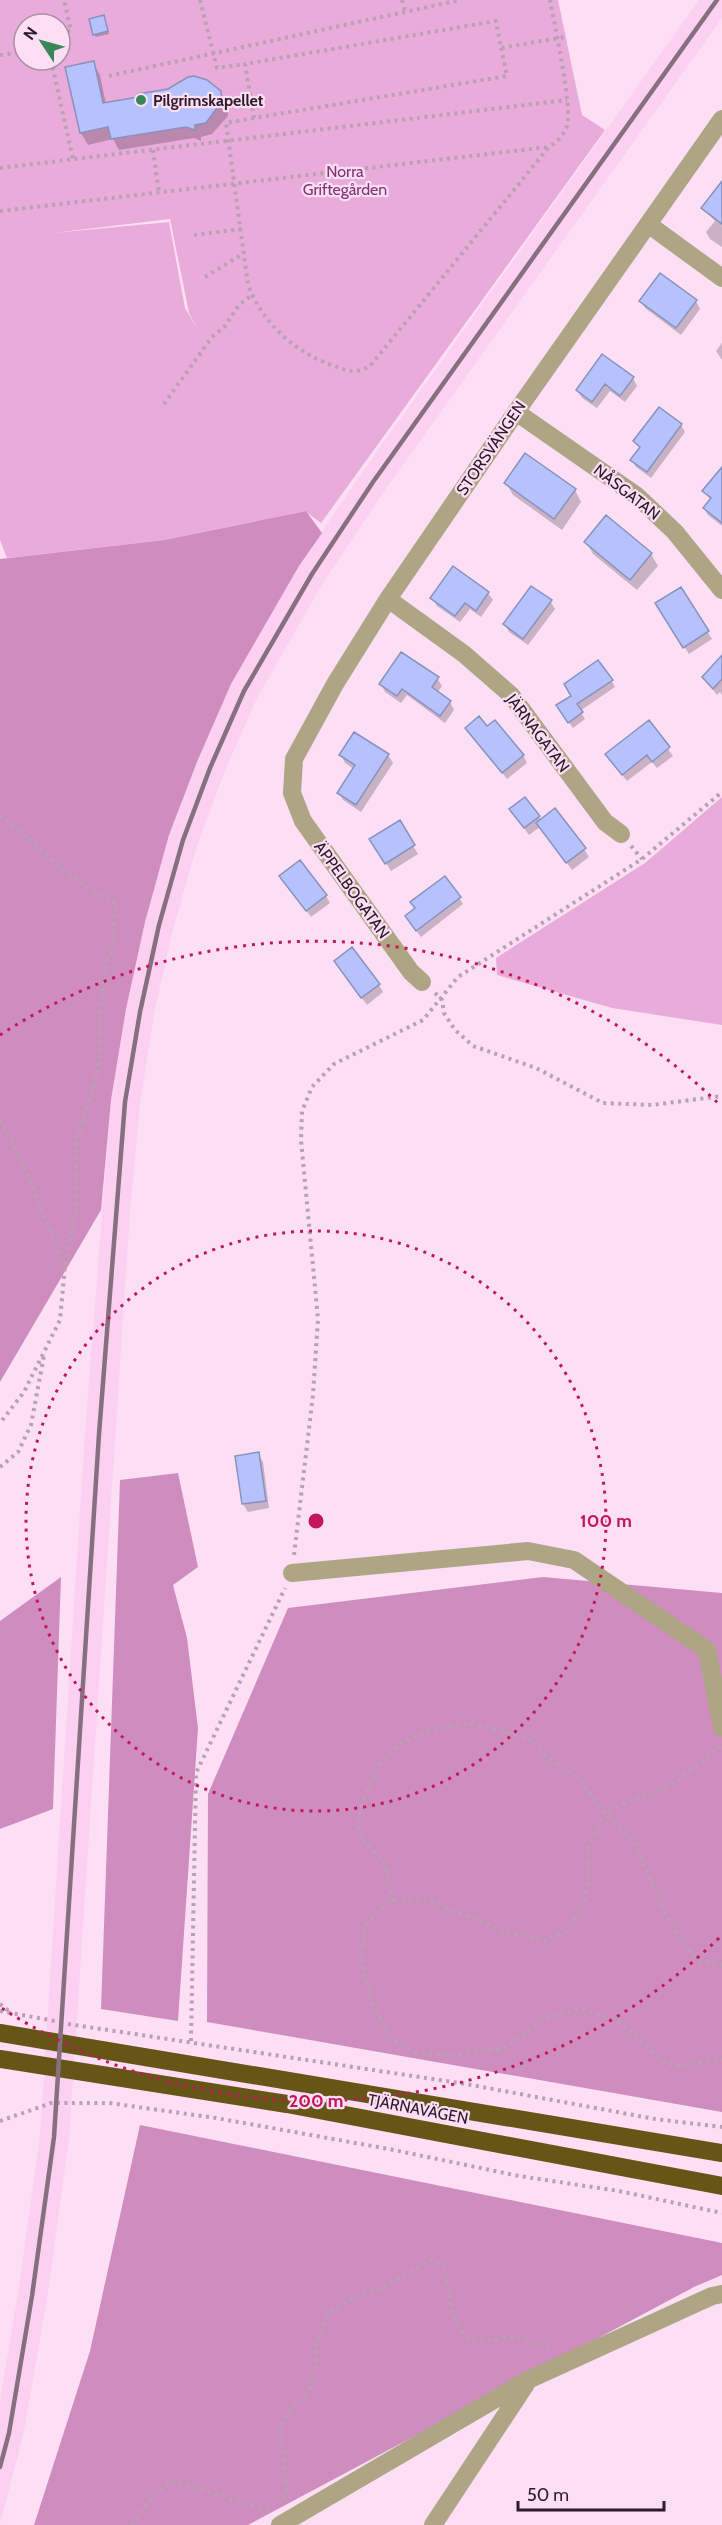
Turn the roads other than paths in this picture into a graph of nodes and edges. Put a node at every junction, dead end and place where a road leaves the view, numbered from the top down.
1 (722, 119) edge
2 (648, 224) junction
3 (722, 278) edge
4 (516, 412) junction
5 (722, 590) edge
6 (388, 599) junction
7 (292, 793) joint
8 (621, 834) dead end
9 (422, 982) road end
10 (292, 1573) road end
11 (722, 1728) edge
12 (0, 2033) edge
13 (0, 2059) edge
14 (722, 2153) edge
15 (722, 2186) edge
16 (722, 2294) edge
17 (528, 2380) junction
18 (280, 2525) edge
19 (433, 2525) edge

1 - 2 street, STORSVÄNGEN
2 - 3 street
2 - 4 street, STORSVÄNGEN
4 - 5 street, NÅSGATAN
4 - 6 street, STORSVÄNGEN
6 - 7 street, STORSVÄNGEN
6 - 8 street, JÄRNAGATAN
7 - 9 street, ÄPPELBOGATAN
10 - 11 street
12 - 14 highway, TJÄRNAVÄGEN
13 - 15 highway, TJÄRNAVÄGEN
16 - 17 street
17 - 18 street
17 - 19 street

